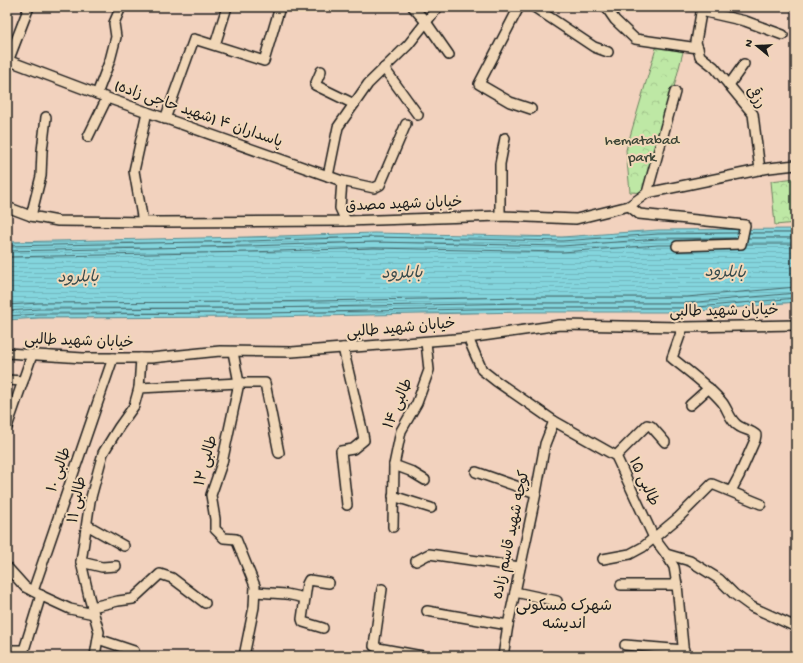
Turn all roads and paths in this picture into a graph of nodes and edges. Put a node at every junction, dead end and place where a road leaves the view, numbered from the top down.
1 (29, 7) edge
2 (121, 7) edge
3 (227, 7) edge
4 (280, 7) edge
5 (413, 7) edge
6 (438, 7) edge
7 (520, 7) edge
8 (534, 7) edge
9 (606, 7) edge
10 (702, 9) edge
11 (426, 22) junction
12 (783, 35) dead end
13 (215, 45) junction
14 (698, 48) junction
15 (608, 52) dead end
16 (449, 55) dead end
17 (7, 61) edge
18 (744, 64) dead end
19 (384, 68) junction
20 (322, 71) dead end
21 (729, 85) junction
22 (675, 92) dead end
23 (97, 94) junction
24 (107, 98) junction
25 (354, 104) junction
26 (531, 109) dead end
27 (147, 112) junction
28 (418, 115) dead end
29 (46, 117) dead end
30 (165, 119) junction
31 (406, 124) dead end
32 (88, 136) dead end
33 (505, 138) dead end
34 (796, 165) edge
35 (760, 170) junction
36 (328, 176) junction
37 (342, 181) junction
38 (647, 193) junction
39 (629, 206) junction
40 (7, 207) edge
41 (31, 216) junction
42 (500, 216) junction
43 (346, 221) junction
44 (143, 222) junction
45 (676, 246) dead end
46 (796, 325) edge
47 (683, 328) junction
48 (468, 338) junction
49 (426, 342) junction
50 (343, 348) junction
51 (233, 352) junction
52 (7, 353) edge
53 (32, 355) junction
54 (113, 358) junction
55 (141, 358) junction
56 (7, 380) edge
57 (23, 381) junction
58 (239, 383) junction
59 (139, 388) junction
60 (708, 388) junction
61 (690, 406) dead end
62 (554, 421) junction
63 (7, 427) edge
64 (665, 442) dead end
65 (279, 453) dead end
66 (616, 456) junction
67 (394, 465) junction
68 (476, 472) dead end
69 (425, 480) dead end
70 (731, 492) junction
71 (536, 493) junction
72 (393, 496) junction
73 (761, 504) dead end
74 (347, 505) dead end
75 (431, 508) dead end
76 (87, 525) junction
77 (392, 527) dead end
78 (654, 538) junction
79 (124, 546) dead end
80 (666, 554) junction
81 (603, 559) dead end
82 (416, 560) dead end
83 (81, 562) junction
84 (116, 566) dead end
85 (7, 567) edge
86 (520, 567) junction
87 (328, 583) dead end
88 (621, 585) dead end
89 (677, 585) junction
90 (382, 589) dead end
91 (255, 592) junction
92 (515, 592) junction
93 (37, 593) junction
94 (305, 598) junction
95 (556, 602) dead end
96 (205, 603) dead end
97 (93, 610) junction
98 (427, 611) dead end
99 (508, 625) junction
100 (796, 627) edge
101 (323, 628) dead end
102 (98, 639) junction
103 (625, 645) dead end
104 (7, 650) edge
105 (134, 651) dead end
106 (684, 653) edge
107 (95, 656) edge
108 (244, 656) edge
109 (422, 656) edge
110 (503, 656) edge

1 - 17 street
2 - 23 street
3 - 13 street
4 - 13 street
5 - 11 street
6 - 11 street
7 - 26 street
8 - 15 street
9 - 14 street
10 - 12 street
10 - 14 street
11 - 16 street
11 - 19 street
13 - 30 street
14 - 21 street, رزقی
17 - 23 street, پاسداران ۴ (شهید حاجی زاده)
18 - 21 street
19 - 25 street
19 - 28 street
20 - 25 street
21 - 35 street, رزقی
22 - 38 street
23 - 24 street, پاسداران ۴ (شهید حاجی زاده)
24 - 27 street, پاسداران ۴ (شهید حاجی زاده)
24 - 32 street
25 - 36 street
27 - 30 street, پاسداران ۴ (شهید حاجی زاده)
27 - 44 street
29 - 41 street
30 - 36 street, پاسداران ۴ (شهید حاجی زاده)
31 - 37 street, پاسداران ۴ (شهید حاجی زاده)
33 - 42 street
34 - 35 street, خیابان شهید مصدق
35 - 38 street, خیابان شهید مصدق
36 - 37 street, پاسداران ۴ (شهید حاجی زاده)
37 - 43 street
38 - 39 street, خیابان شهید مصدق
39 - 42 street, خیابان شهید مصدق
39 - 45 street
40 - 41 street, خیابان شهید مصدق
41 - 44 street, خیابان شهید مصدق
42 - 43 street, خیابان شهید مصدق
43 - 44 street, خیابان شهید مصدق
46 - 47 street, خیابان شهید طالبی
47 - 48 street, خیابان شهید طالبی
47 - 60 street
48 - 49 street, خیابان شهید طالبی
48 - 62 street, طالبی ۱۵
49 - 50 street, خیابان شهید طالبی
49 - 67 street, طالبی ۱۴
50 - 51 street, خیابان شهید طالبی
50 - 74 street
51 - 55 street, خیابان شهید طالبی
51 - 58 street, طالبی ۱۲
52 - 53 street, خیابان شهید طالبی
53 - 54 street, خیابان شهید طالبی
53 - 57 street
54 - 55 street, خیابان شهید طالبی
54 - 93 street, طالبی ۱۰
55 - 59 street, طالبی ۱۱
56 - 57 street
57 - 63 street
58 - 59 street
58 - 65 street
58 - 91 street, طالبی ۱۲
59 - 76 street, طالبی ۱۱
60 - 61 street
60 - 70 street
62 - 66 street, طالبی ۱۵
62 - 71 street, کوچه شهید قاسم زاده
64 - 66 street
66 - 78 street, طالبی ۱۵
67 - 69 street
67 - 72 street, طالبی ۱۴
68 - 71 street
70 - 73 street
70 - 78 street
71 - 86 street, کوچه شهید قاسم زاده
72 - 75 street
72 - 77 street, طالبی ۱۴
76 - 79 street
76 - 83 street, طالبی ۱۱
78 - 80 street, طالبی ۱۵
78 - 81 street
80 - 89 street, طالبی ۱۵
80 - 100 street
82 - 86 street
83 - 84 street
83 - 97 street, طالبی ۱۱
85 - 93 street
86 - 92 street, کوچه شهید قاسم زاده
87 - 94 street
88 - 89 street
89 - 106 street, طالبی ۱۵
90 - 109 street
91 - 94 street
91 - 108 street, طالبی ۱۲
92 - 95 street
92 - 99 street, کوچه شهید قاسم زاده
93 - 97 street
93 - 104 street, طالبی ۱۰
94 - 101 street
96 - 97 street
97 - 102 street, طالبی ۱۱
98 - 99 street
99 - 110 street, کوچه شهید قاسم زاده
102 - 105 street
102 - 107 street, طالبی ۱۱
103 - 106 street

